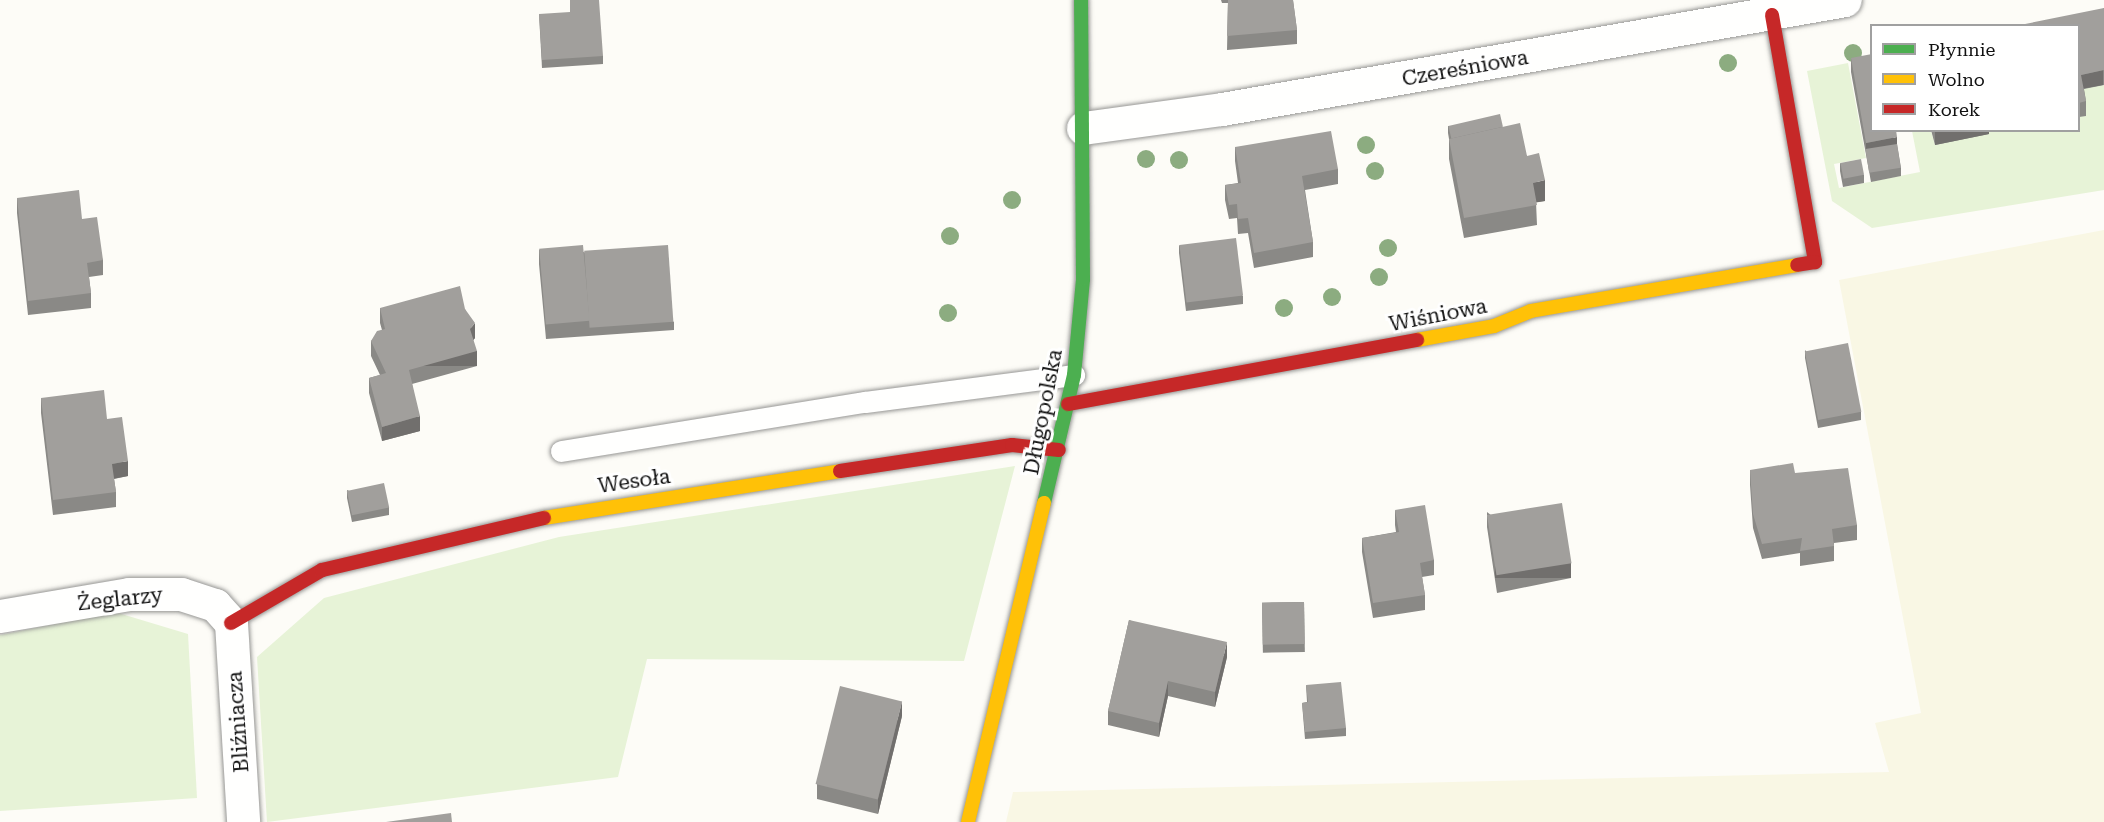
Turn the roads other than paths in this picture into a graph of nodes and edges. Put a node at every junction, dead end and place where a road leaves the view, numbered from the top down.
1 (1081, 0) edge
2 (1845, 0) edge
3 (1772, 15) junction
4 (1083, 128) junction
5 (1074, 375) junction
6 (1068, 404) junction
7 (1059, 450) junction
8 (561, 451) dead end
9 (0, 616) edge
10 (231, 623) junction
11 (243, 822) edge
12 (968, 822) edge

1 - 4 street, Długopolska
2 - 3 street, Czereśniowa
3 - 4 street, Czereśniowa
3 - 6 street, Wiśniowa
4 - 5 street, Długopolska
5 - 6 street, Długopolska
5 - 8 lane
6 - 7 street, Długopolska
7 - 10 street, Wesoła
7 - 12 street, Długopolska
9 - 10 street, Żeglarzy
10 - 11 street, Bliźniacza

